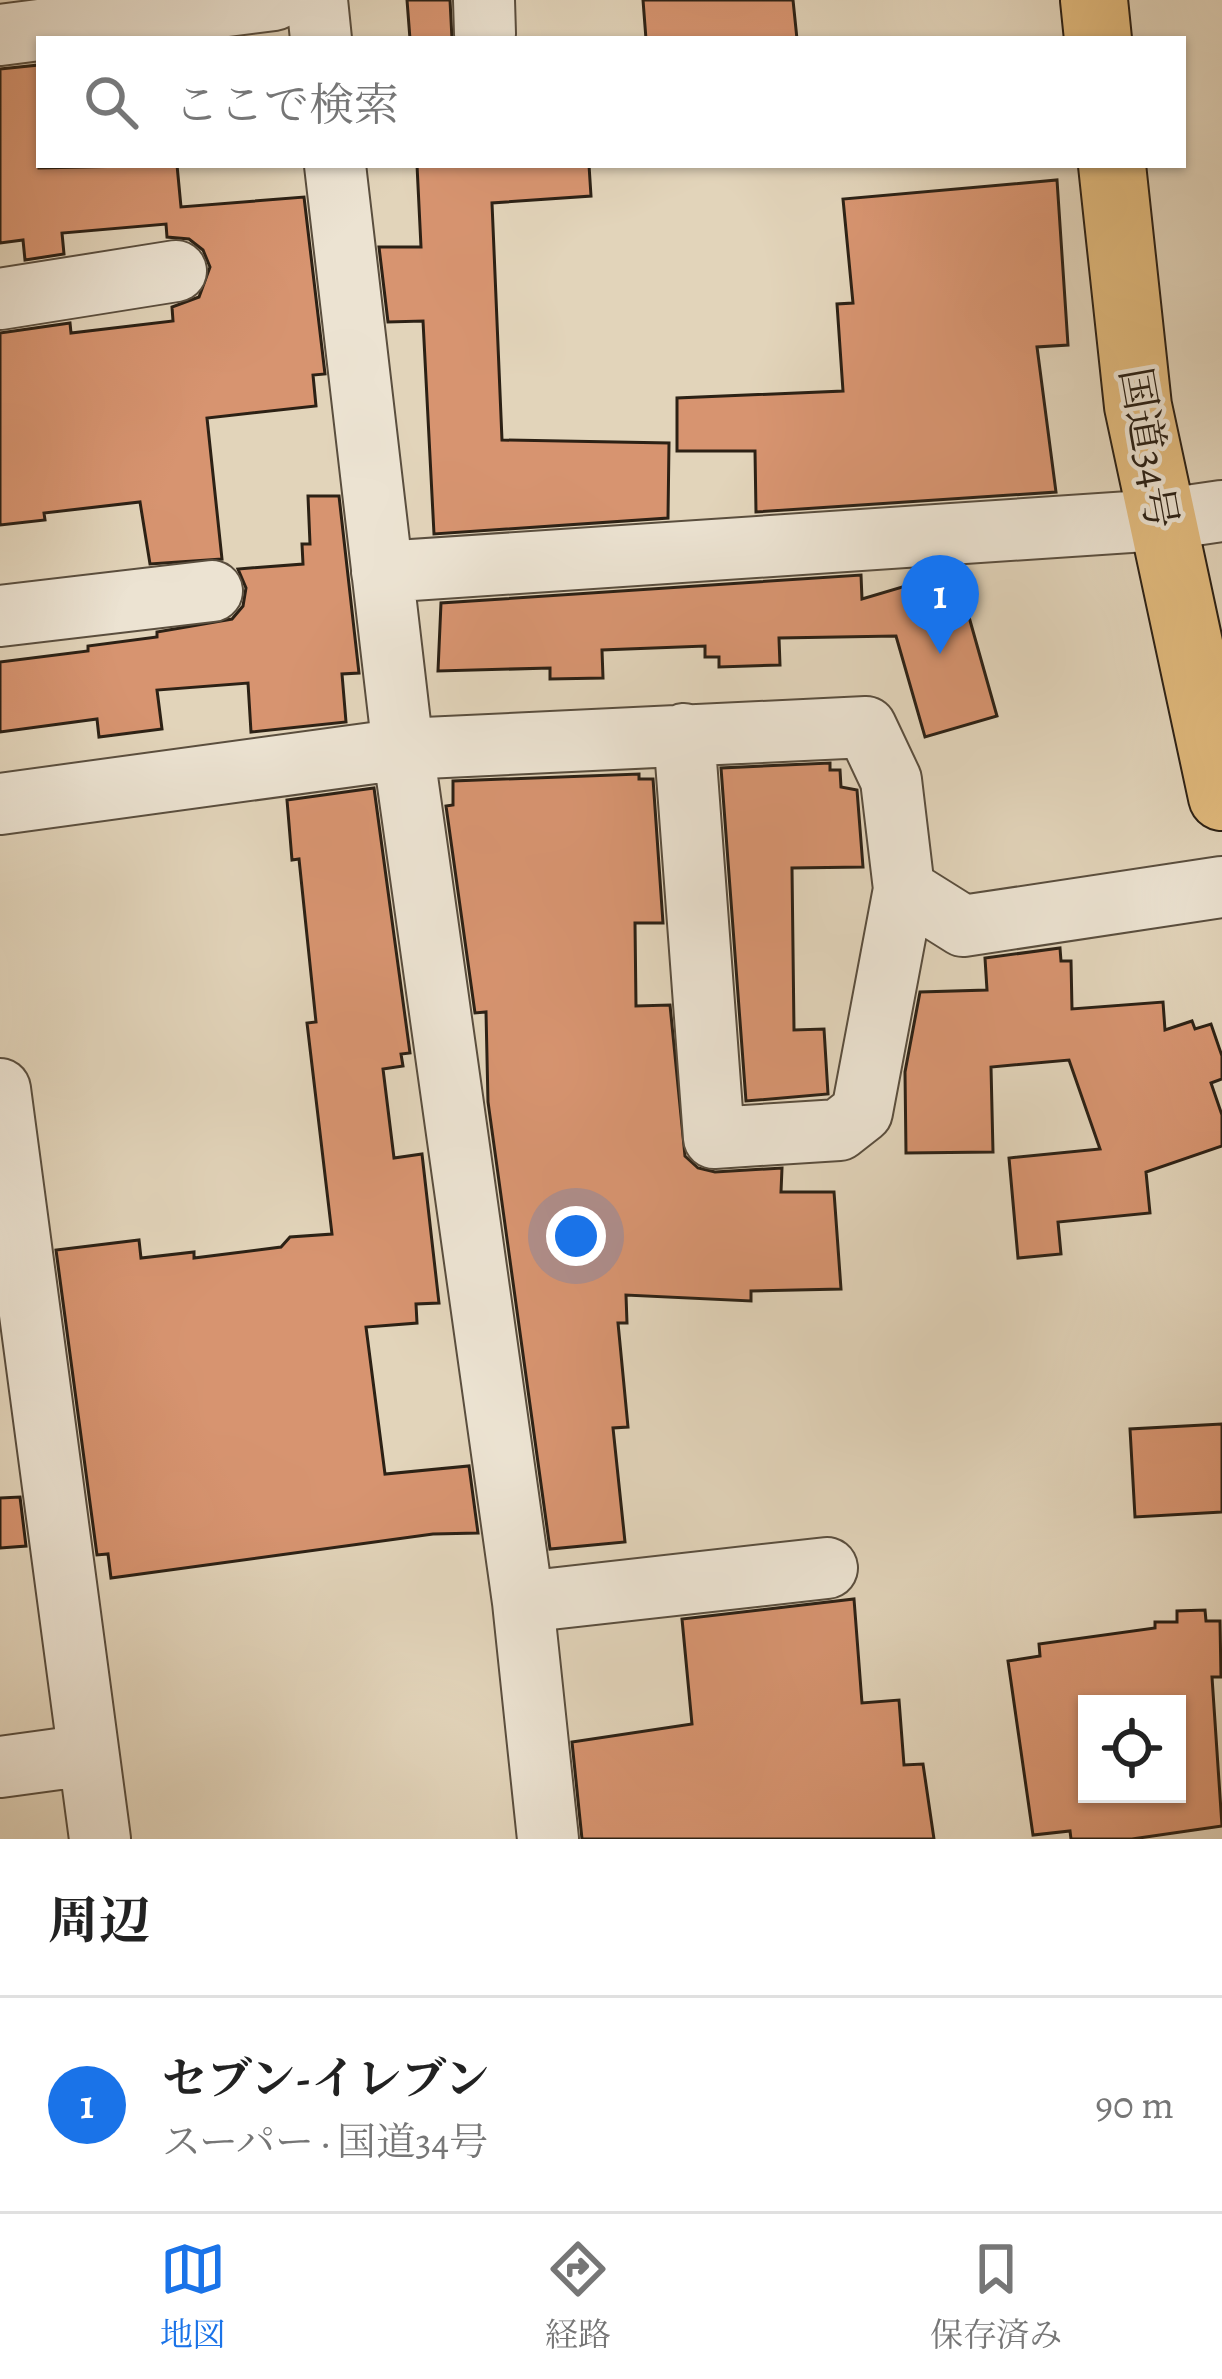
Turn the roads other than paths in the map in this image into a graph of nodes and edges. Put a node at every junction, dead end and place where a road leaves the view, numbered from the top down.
1 (274, 0) edge
2 (317, 0) edge
3 (1094, 0) edge
4 (0, 35) edge
5 (321, 36) edge
6 (1098, 36) edge
7 (335, 168) edge
8 (1112, 168) edge
9 (176, 271) dead end
10 (0, 299) edge
11 (1191, 516) edge
12 (382, 572) junction
13 (212, 591) dead end
14 (0, 616) edge
15 (684, 734) junction
16 (403, 749) junction
17 (1222, 797) edge
18 (0, 804) edge
19 (1222, 887) edge
20 (904, 890) junction
21 (0, 1089) edge
22 (12, 1298) edge
23 (25, 1475) edge
24 (827, 1568) dead end
25 (523, 1602) junction
26 (88, 1756) junction
27 (0, 1767) edge
28 (100, 1839) edge
29 (548, 1839) edge

1 - 4 street
2 - 5 street
3 - 6 highway
7 - 12 street
8 - 11 highway, 国道34号
9 - 10 street
11 - 12 street
11 - 17 highway, 国道34号
12 - 16 street
13 - 14 street
15 - 16 street
15 - 20 street
15 - 20 street
16 - 18 street
16 - 25 street
19 - 20 street
21 - 22 street
22 - 23 street
23 - 26 street
24 - 25 street
25 - 29 street
26 - 27 street
26 - 28 street

